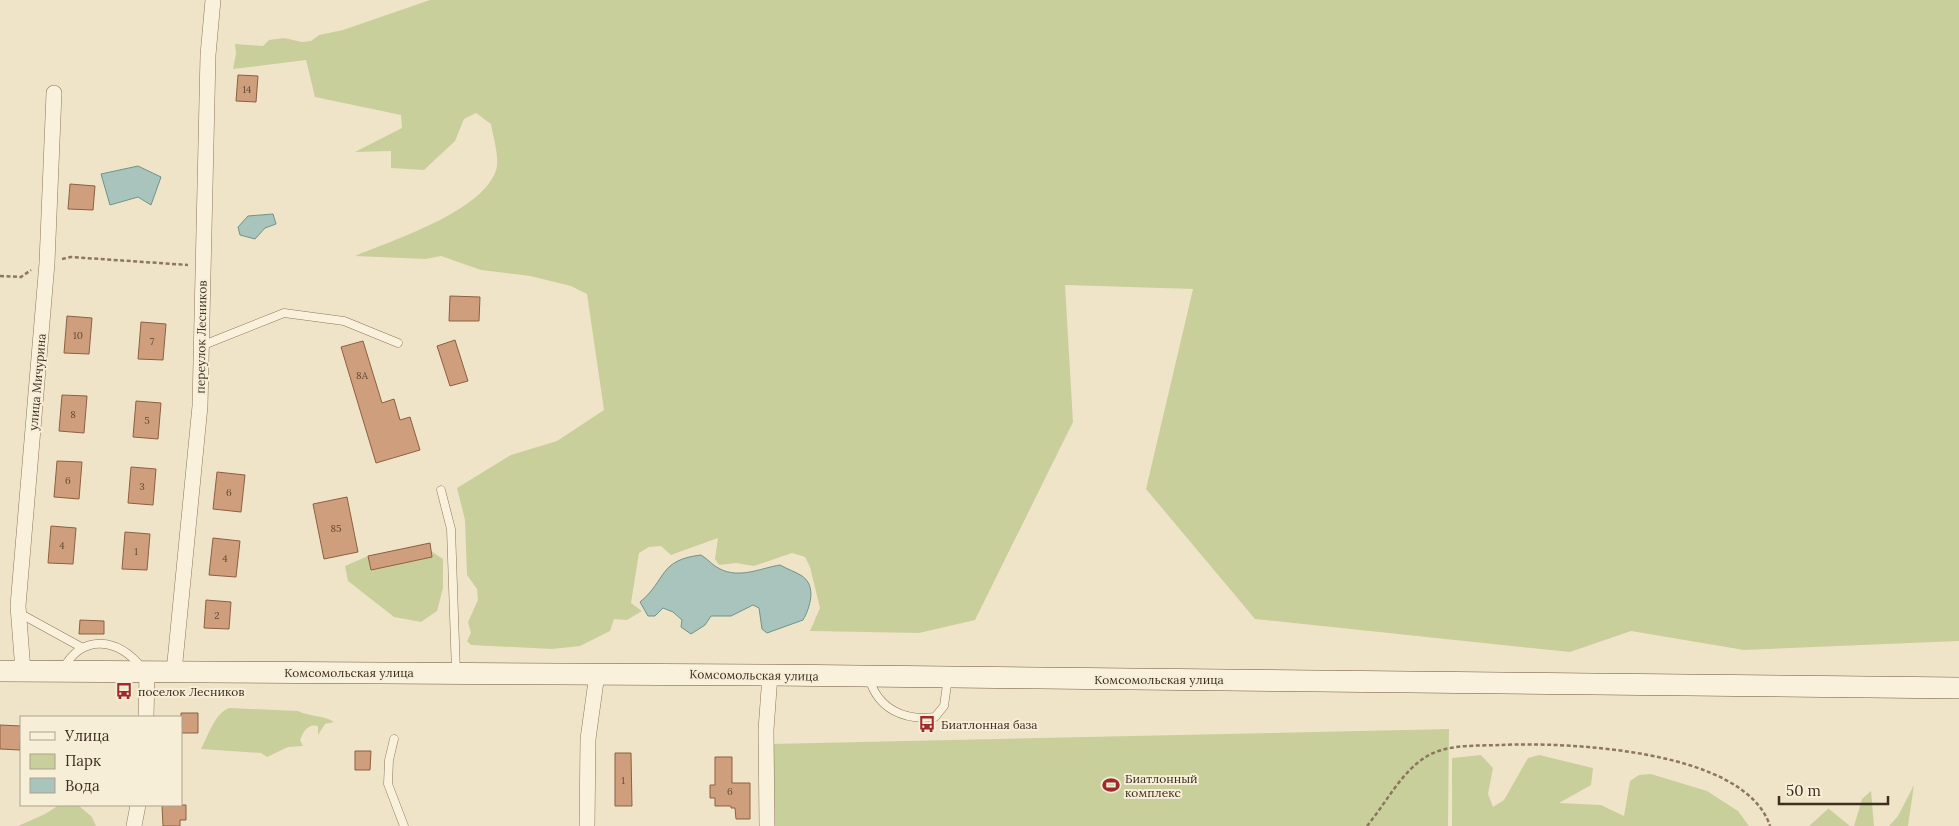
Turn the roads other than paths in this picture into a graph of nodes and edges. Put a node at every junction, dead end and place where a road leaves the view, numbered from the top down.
1 (213, 0) edge
2 (54, 93) dead end
3 (398, 343) dead end
4 (200, 346) junction
5 (441, 490) dead end
6 (19, 613) junction
7 (81, 647) junction
8 (0, 671) edge
9 (23, 671) junction
10 (62, 671) junction
11 (174, 672) junction
12 (456, 672) junction
13 (147, 673) junction
14 (597, 674) junction
15 (770, 675) junction
16 (868, 676) junction
17 (948, 677) junction
18 (1959, 688) edge
19 (146, 716) edge
20 (394, 739) dead end
21 (138, 806) edge
22 (134, 826) edge
23 (404, 826) edge
24 (587, 826) edge
25 (767, 826) edge

1 - 4 street, переулок Лесников
2 - 6 street, улица Мичурина
3 - 4 lane
4 - 11 street, переулок Лесников
5 - 12 lane
6 - 7 lane
6 - 9 street, улица Мичурина
7 - 10 lane
7 - 13 lane
8 - 9 main road, Комсомольская улица
9 - 10 main road, Комсомольская улица
10 - 13 main road, Комсомольская улица
11 - 12 main road, Комсомольская улица
11 - 13 main road, Комсомольская улица
12 - 14 main road, Комсомольская улица
13 - 19 street
14 - 15 main road, Комсомольская улица
14 - 24 street
15 - 16 main road, Комсомольская улица
15 - 25 street
16 - 17 main road, Комсомольская улица
16 - 17 lane
17 - 18 main road, Комсомольская улица
20 - 23 lane
21 - 22 street

